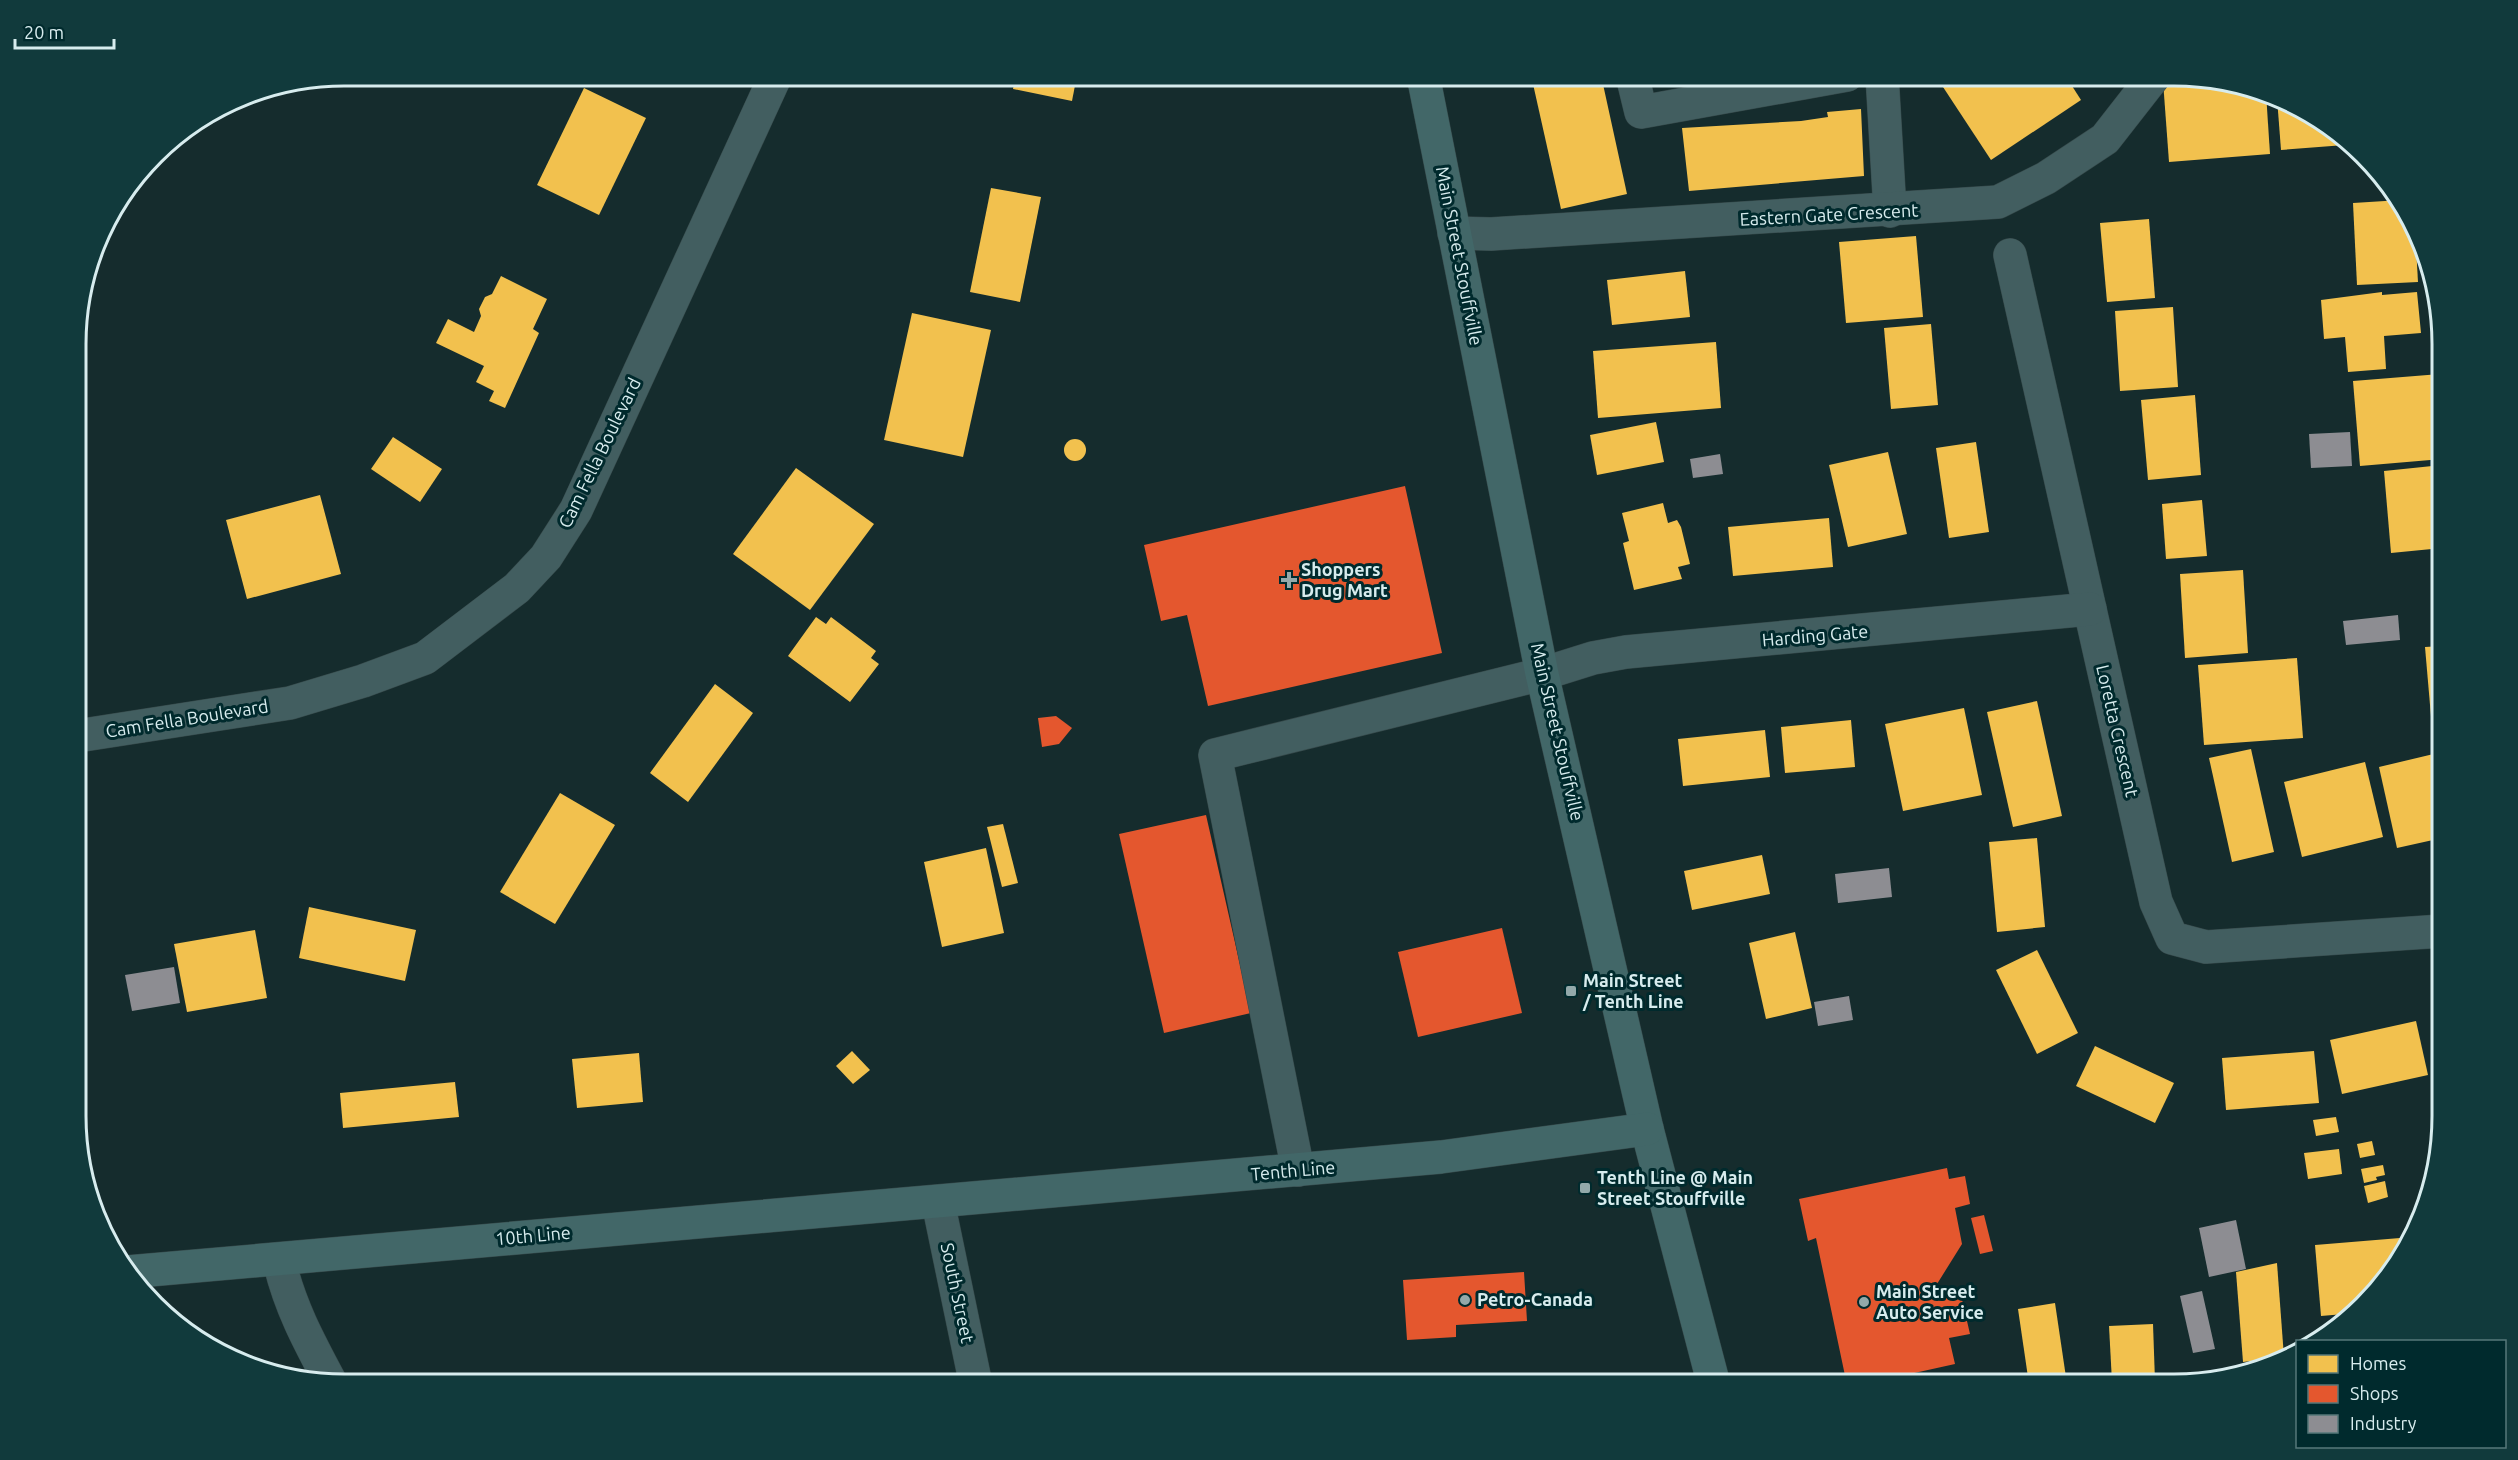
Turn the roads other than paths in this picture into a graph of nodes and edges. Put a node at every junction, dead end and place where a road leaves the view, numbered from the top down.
1 (771, 86) edge
2 (1425, 86) edge
3 (1635, 86) edge
4 (1786, 86) edge
5 (1883, 86) edge
6 (2147, 86) edge
7 (1890, 211) junction
8 (1454, 233) junction
9 (2010, 255) dead end
10 (2090, 609) junction
11 (1542, 674) junction
12 (86, 735) edge
13 (2433, 933) edge
14 (1647, 1129) junction
15 (1298, 1170) junction
16 (938, 1202) junction
17 (279, 1260) junction
18 (137, 1271) edge
19 (326, 1374) edge
20 (974, 1374) edge
21 (1711, 1374) edge

1 - 12 street, Cam Fella Boulevard
2 - 8 main road, Main Street Stouffville
3 - 4 street
5 - 7 street
6 - 7 street, Eastern Gate Crescent
7 - 8 street, Eastern Gate Crescent
8 - 11 main road, Main Street Stouffville
9 - 10 street, Loretta Crescent
10 - 11 street, Harding Gate
10 - 13 street, Loretta Crescent
11 - 14 main road, Main Street Stouffville
11 - 15 street, Harding Gate
14 - 15 main road, Tenth Line
14 - 21 main road, Main Street Stouffville
15 - 16 main road, Tenth Line
16 - 17 main road, 10th Line
16 - 20 street, South Street
17 - 18 main road, 10th Line
17 - 19 street

